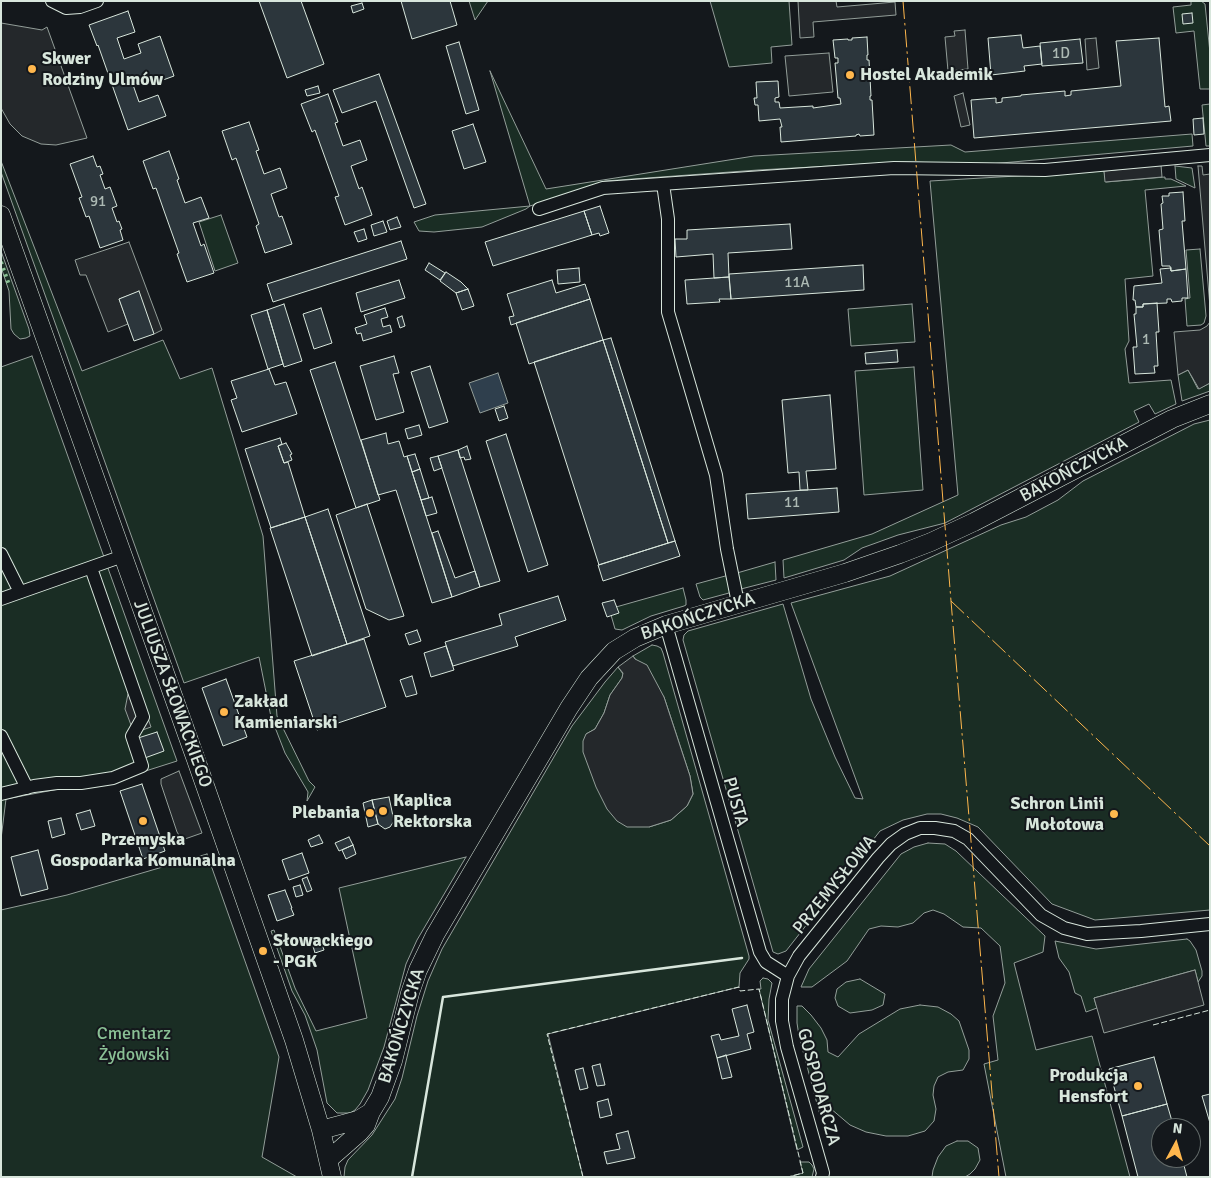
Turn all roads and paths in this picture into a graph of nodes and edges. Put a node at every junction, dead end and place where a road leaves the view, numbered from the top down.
1 (52, 1) edge
2 (97, 1) edge
3 (1210, 155) edge
4 (663, 184) junction
5 (539, 209) dead end
6 (1, 215) edge
7 (1210, 404) edge
8 (1, 554) edge
9 (123, 556) junction
10 (91, 568) junction
11 (20, 592) junction
12 (1, 599) edge
13 (738, 603) junction
14 (666, 625) junction
15 (1, 736) edge
16 (27, 788) junction
17 (1, 794) edge
18 (1210, 924) edge
19 (788, 976) junction
20 (371, 1112) junction
21 (321, 1130) junction
22 (330, 1168) edge
23 (822, 1177) edge

1 - 2 street
3 - 4 street
4 - 5 street
4 - 13 street
6 - 9 street, JULIUSZA SŁOWACKIEGO
7 - 13 street, BAKOŃCZYCKA
8 - 11 street
9 - 10 street
9 - 21 street, JULIUSZA SŁOWACKIEGO
10 - 11 street
10 - 16 street
11 - 12 street
13 - 14 street, BAKOŃCZYCKA
14 - 19 street, PUSTA
14 - 20 street, BAKOŃCZYCKA
15 - 16 street
16 - 17 street
18 - 19 street, PRZEMYSŁOWA
19 - 23 street, GOSPODARCZA
20 - 21 street
20 - 22 street, BAKOŃCZYCKA
21 - 22 street, JULIUSZA SŁOWACKIEGO

